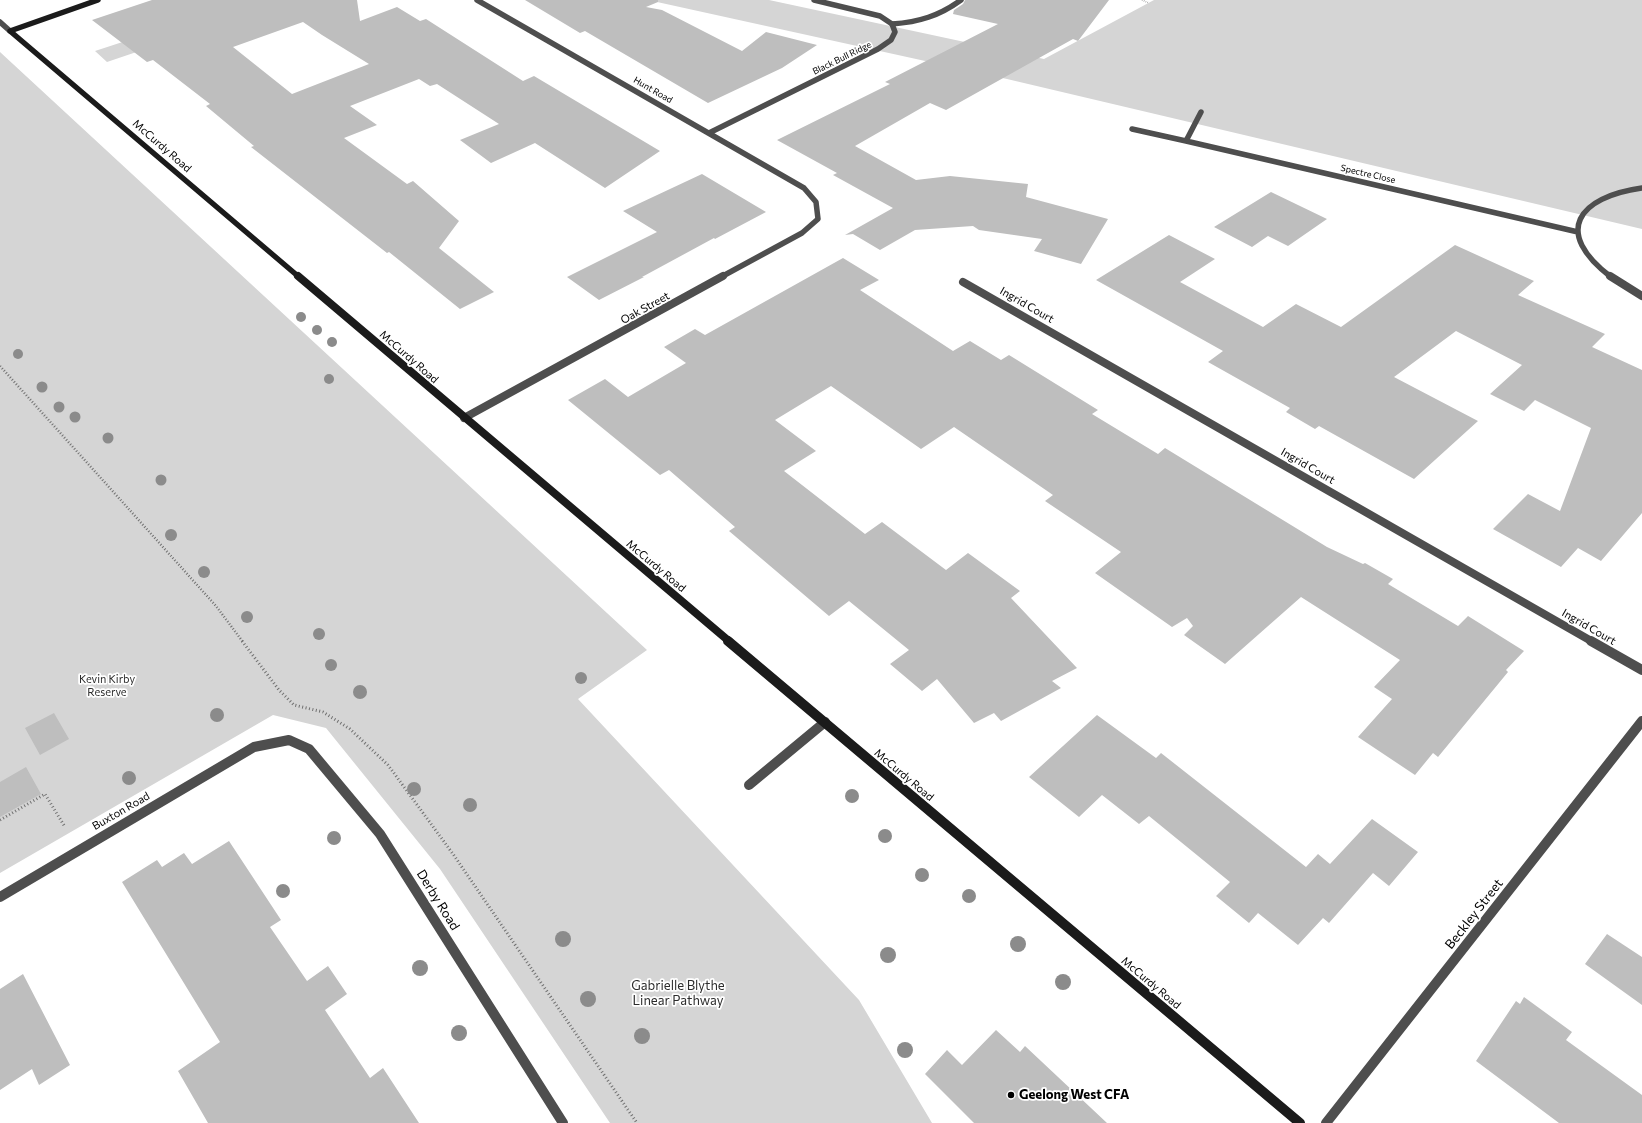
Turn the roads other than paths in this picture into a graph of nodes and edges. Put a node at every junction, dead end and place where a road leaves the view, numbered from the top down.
1 (98, 0) edge
2 (477, 0) edge
3 (814, 0) edge
4 (961, 0) edge
5 (0, 22) edge
6 (892, 24) junction
7 (10, 31) junction
8 (1201, 112) dead end
9 (1132, 129) dead end
10 (710, 133) junction
11 (1186, 141) junction
12 (1642, 188) edge
13 (816, 202) joint
14 (1578, 232) junction
15 (963, 282) dead end
16 (1642, 296) edge
17 (464, 418) junction
18 (1642, 670) edge
19 (1642, 721) edge
20 (825, 722) junction
21 (254, 747) joint
22 (749, 785) dead end
23 (0, 897) edge
24 (563, 1123) edge
25 (1300, 1123) edge
26 (1326, 1123) edge

1 - 7 main road
2 - 10 street, Hunt Road
3 - 6 street
4 - 6 street
5 - 7 street, McCurdy Road
6 - 10 street, Black Bull Ridge
7 - 17 main road, McCurdy Road
8 - 11 street
9 - 11 street, Spectre Close
10 - 13 street, Hunt Road
11 - 14 street, Spectre Close
12 - 14 street
13 - 17 street, Oak Street
14 - 16 street
15 - 18 street, Ingrid Court
17 - 20 main road, McCurdy Road
19 - 26 street, Beckley Street
20 - 22 street
20 - 25 main road, McCurdy Road
21 - 23 street, Buxton Road
21 - 24 street, Derby Road

